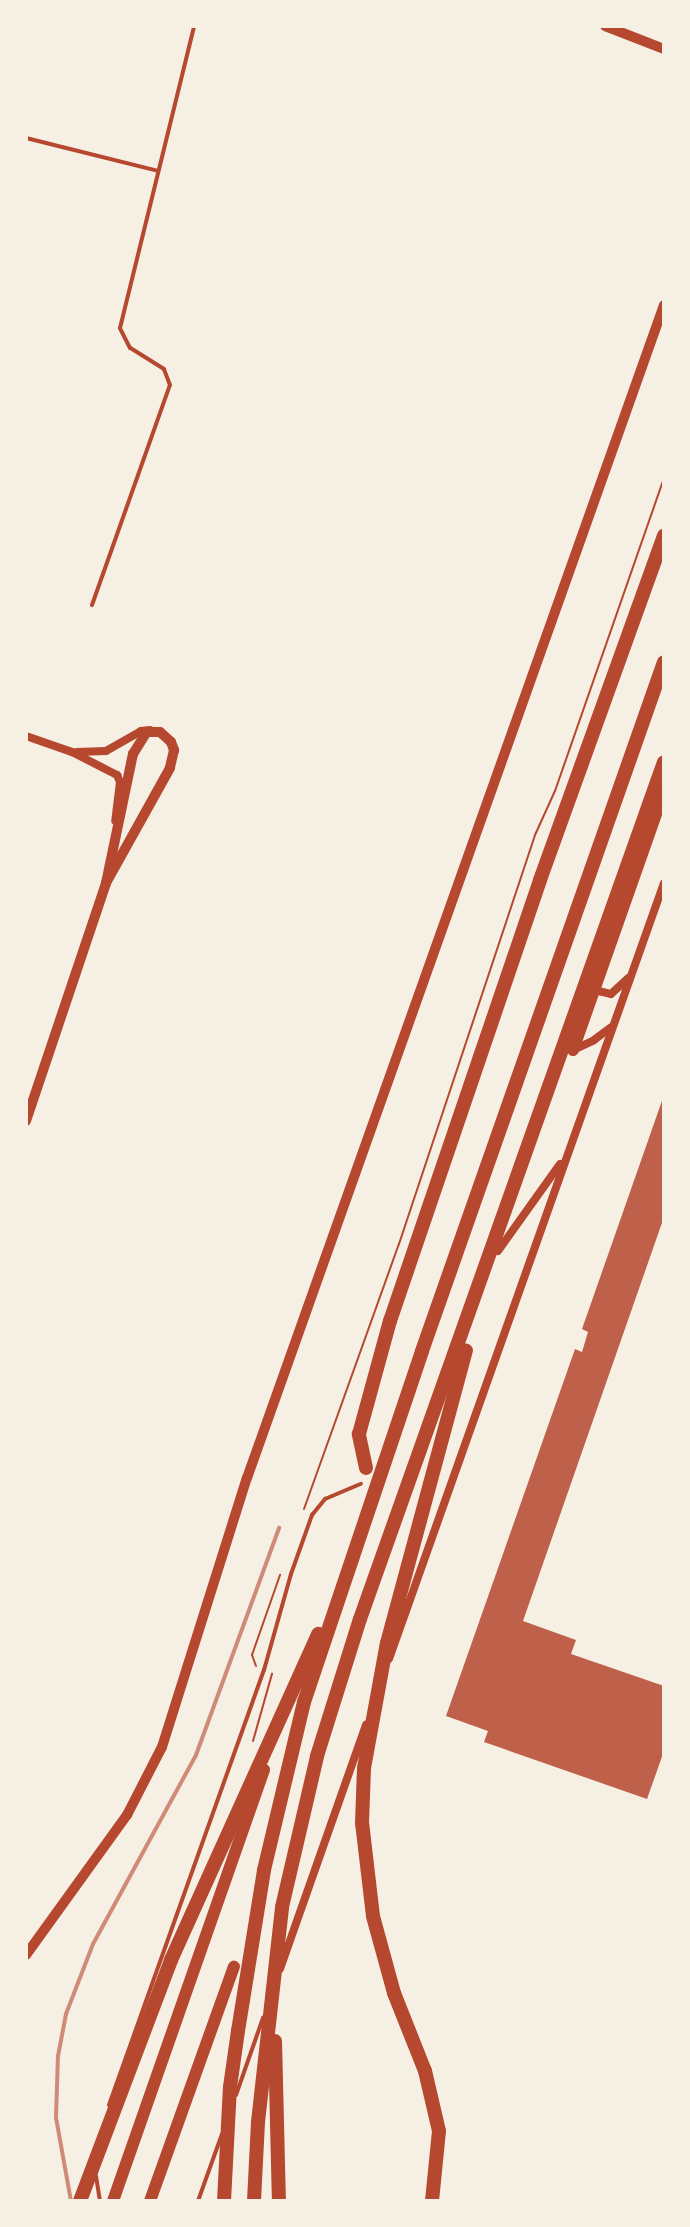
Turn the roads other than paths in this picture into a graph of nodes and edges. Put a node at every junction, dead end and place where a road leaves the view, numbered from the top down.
1 (194, 26) edge
2 (605, 26) edge
3 (664, 49) edge
4 (26, 138) edge
5 (158, 171) junction
6 (664, 305) edge
7 (664, 536) edge
8 (92, 605) dead end
9 (664, 662) edge
10 (154, 730) junction
11 (26, 736) edge
12 (72, 752) junction
13 (664, 762) edge
14 (664, 791) edge
15 (106, 883) junction
16 (664, 883) edge
17 (635, 967) junction
18 (594, 990) junction
19 (616, 1020) junction
20 (573, 1050) joint
21 (26, 1121) edge
22 (575, 1134) junction
23 (496, 1252) junction
24 (366, 1468) dead end
25 (361, 1484) dead end
26 (377, 1486) junction
27 (264, 1770) dead end
28 (26, 1955) edge
29 (234, 1967) dead end
30 (274, 1972) junction
31 (263, 2018) joint
32 (80, 2201) edge
33 (100, 2201) edge
34 (113, 2201) edge
35 (150, 2201) edge
36 (198, 2201) edge
37 (224, 2201) edge
38 (254, 2201) edge
39 (279, 2201) edge
40 (432, 2201) edge

1 - 5 lane
2 - 3 street
4 - 5 lane
5 - 8 lane
6 - 28 street
7 - 24 highway
9 - 26 highway
10 - 12 street
10 - 15 street
10 - 15 street
11 - 12 street
12 - 15 street
13 - 23 highway
14 - 18 main road
15 - 21 street
16 - 17 street
17 - 18 street
17 - 19 street
18 - 20 main road
19 - 20 street
19 - 22 street
22 - 23 street
22 - 31 street
23 - 30 highway
23 - 40 highway
25 - 33 lane
26 - 32 highway
26 - 37 highway
27 - 34 main road
29 - 35 main road
30 - 38 highway
30 - 39 highway
31 - 36 lane

